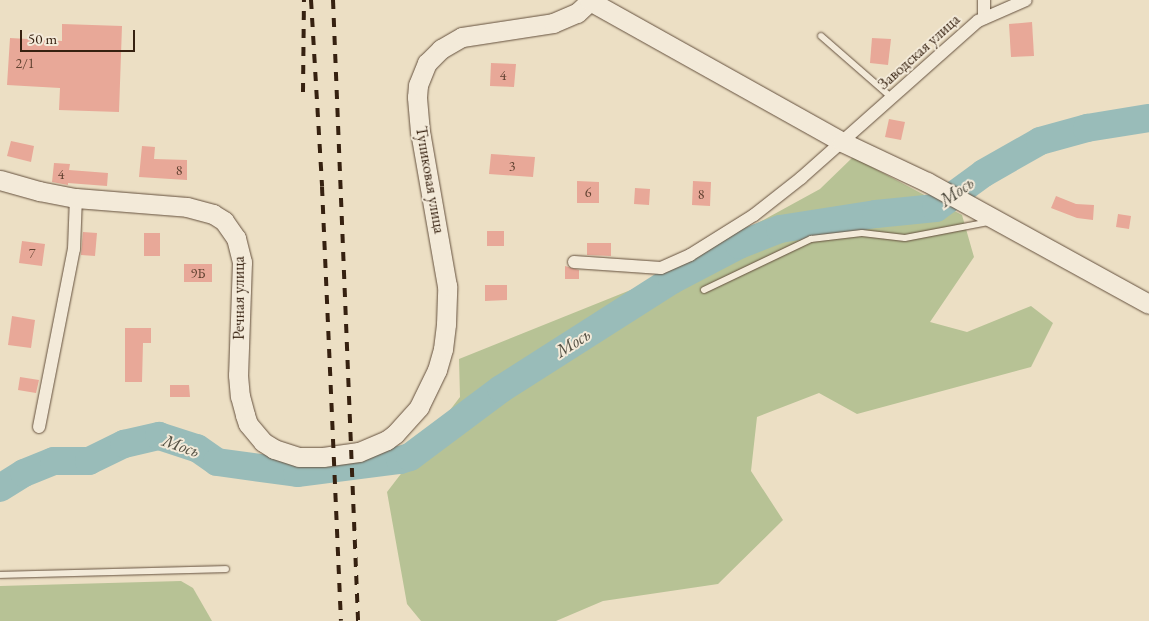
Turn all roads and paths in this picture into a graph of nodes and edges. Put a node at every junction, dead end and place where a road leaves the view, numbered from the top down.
1 (984, 0) edge
2 (1026, 0) edge
3 (590, 1) edge
4 (984, 18) junction
5 (821, 36) dead end
6 (892, 98) junction
7 (842, 142) junction
8 (0, 180) edge
9 (76, 198) junction
10 (998, 221) junction
11 (574, 262) dead end
12 (704, 290) dead end
13 (1149, 304) edge
14 (39, 427) dead end
15 (300, 457) joint
16 (226, 569) dead end
17 (0, 575) edge

1 - 4 street
2 - 4 street, Заводская улица
3 - 7 street
3 - 15 street, Тупиковая улица
4 - 6 street, Заводская улица
5 - 6 lane
6 - 7 street, Заводская улица
7 - 10 street
7 - 11 street, Заводская улица
8 - 9 street, Речная улица
9 - 14 street
9 - 15 street, Речная улица
10 - 12 lane
10 - 13 street
16 - 17 lane

